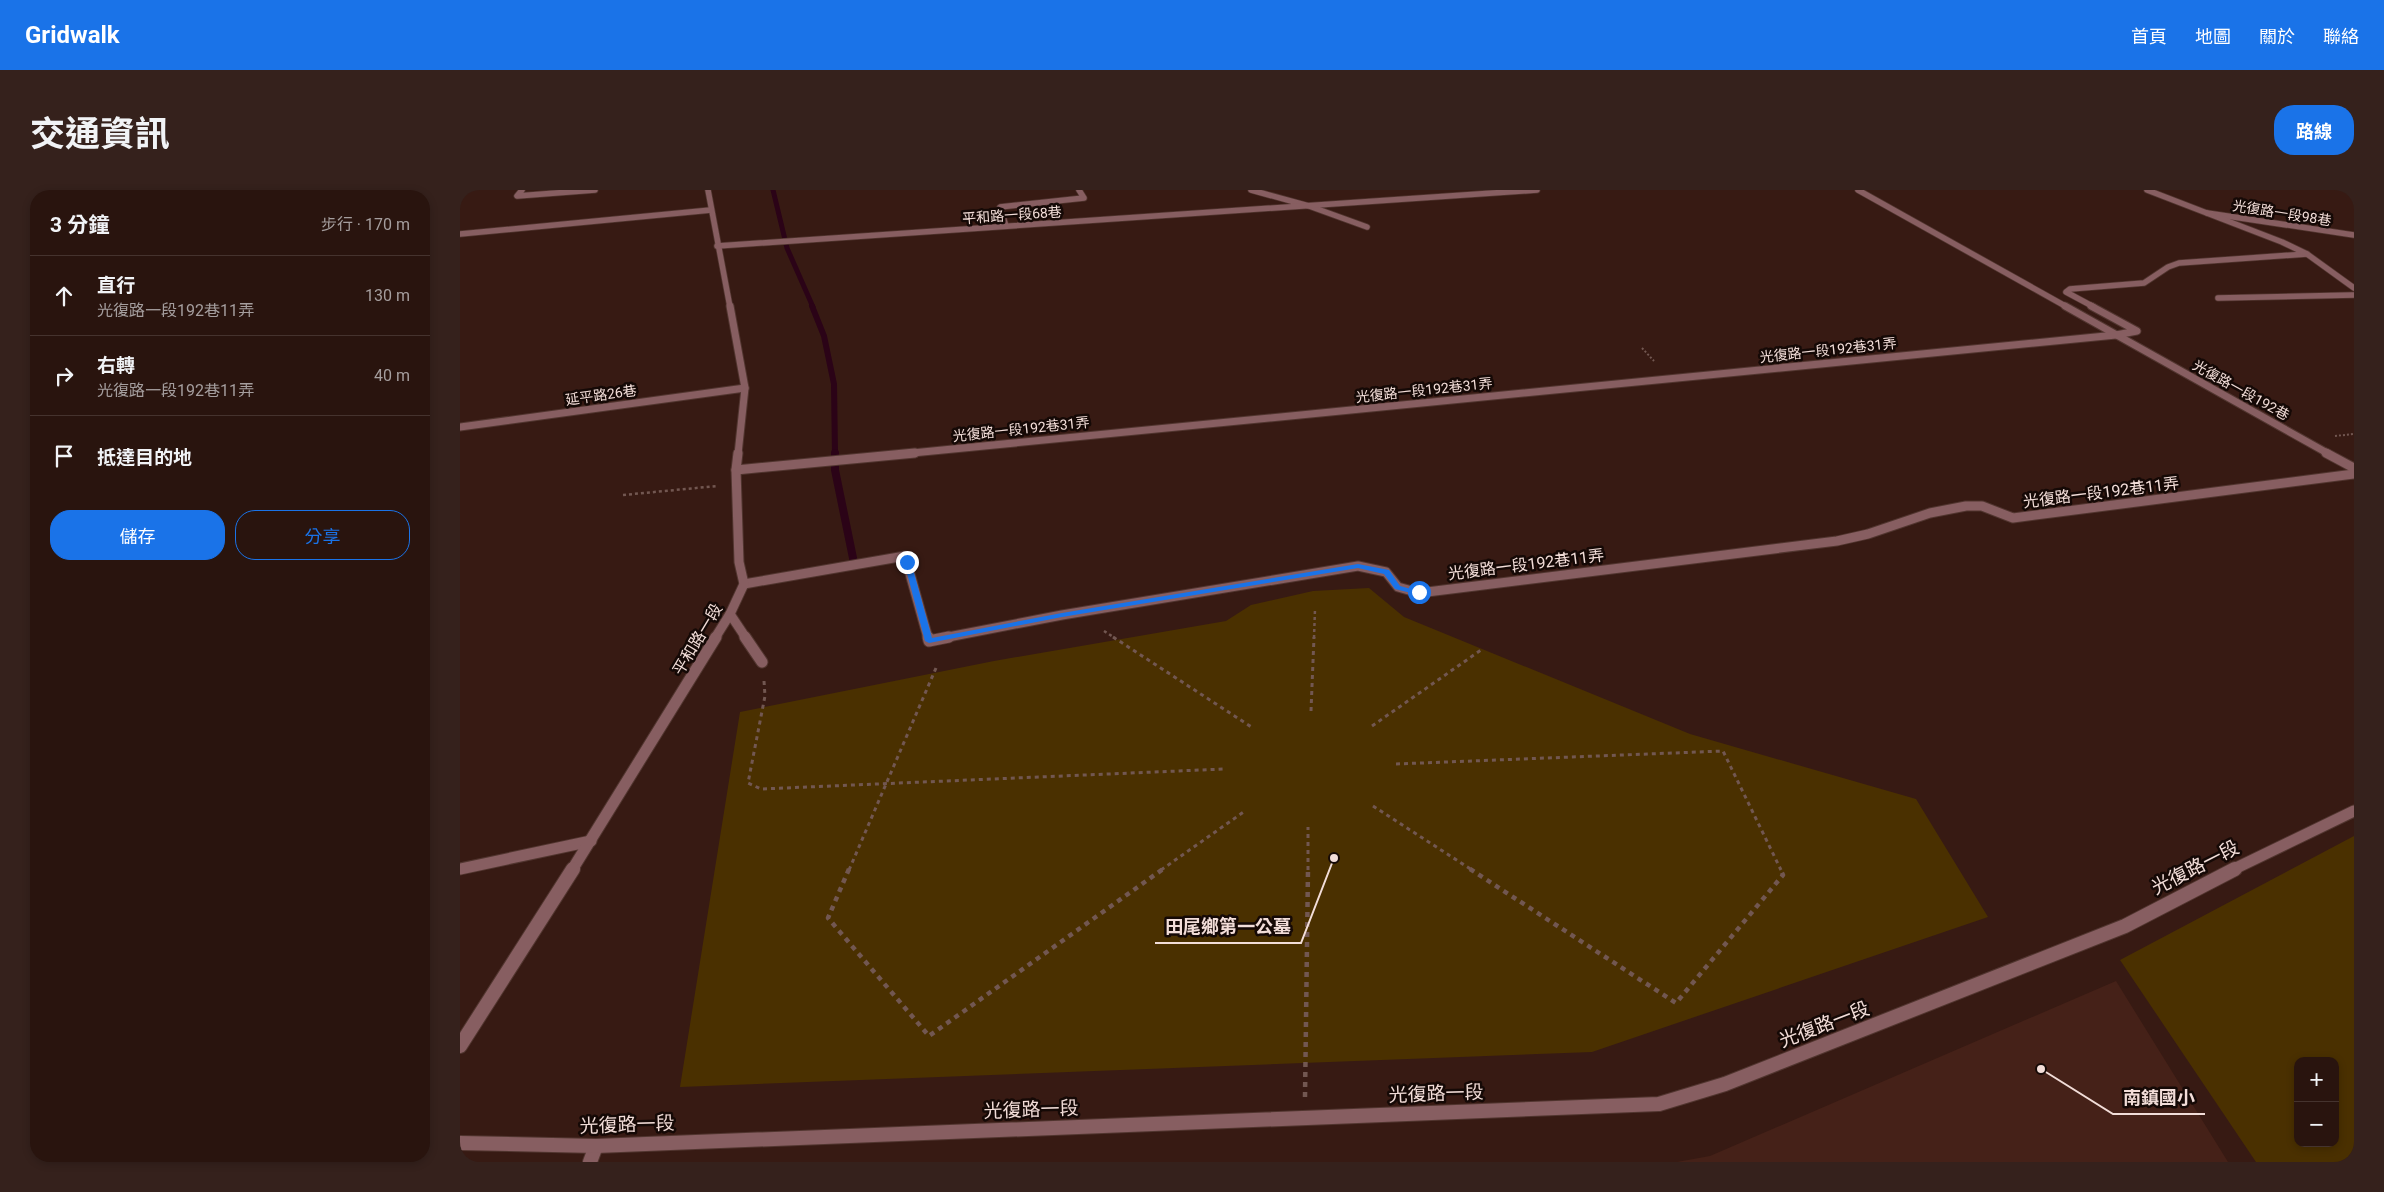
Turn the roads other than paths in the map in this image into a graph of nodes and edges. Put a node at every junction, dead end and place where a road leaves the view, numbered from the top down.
1 (522, 190) edge
2 (596, 190) edge
3 (708, 190) edge
4 (1079, 190) edge
5 (1251, 190) edge
6 (1537, 190) edge
7 (1858, 190) edge
8 (2146, 190) edge
9 (1308, 206) junction
10 (711, 210) junction
11 (2207, 213) junction
12 (1006, 226) junction
13 (1366, 227) dead end
14 (460, 234) edge
15 (2354, 235) edge
16 (717, 246) junction
17 (2307, 254) junction
18 (2354, 288) edge
19 (2354, 295) edge
20 (2218, 298) dead end
21 (2116, 335) junction
22 (745, 388) junction
23 (460, 427) edge
24 (2354, 468) edge
25 (736, 470) junction
26 (2354, 474) edge
27 (744, 584) junction
28 (730, 614) junction
29 (762, 662) road end
30 (2354, 811) edge
31 (591, 841) junction
32 (460, 869) edge
33 (460, 1046) edge
34 (460, 1143) edge
35 (596, 1146) junction
36 (590, 1162) edge

1 - 2 street
3 - 10 street
4 - 12 street
5 - 9 street, 平和路一段68巷
6 - 9 street, 平和路一段68巷
7 - 21 street, 光復路一段192巷
8 - 11 street
9 - 12 street, 平和路一段68巷
9 - 13 street
10 - 14 street
10 - 16 street
11 - 15 street, 光復路一段98巷
11 - 17 street
12 - 16 street, 平和路一段68巷
16 - 22 street
17 - 18 street
17 - 21 street, 光復路一段192巷31弄
19 - 20 street
21 - 24 street, 光復路一段192巷
21 - 25 street, 光復路一段192巷31弄
22 - 23 street, 延平路26巷
22 - 25 street
25 - 27 street
26 - 27 street, 光復路一段192巷11弄
27 - 28 street, 平和路一段
28 - 29 street
28 - 31 street, 平和路一段
30 - 35 street, 光復路一段
31 - 32 street
31 - 33 street, 平和路一段
34 - 35 street, 光復路一段
35 - 36 street

